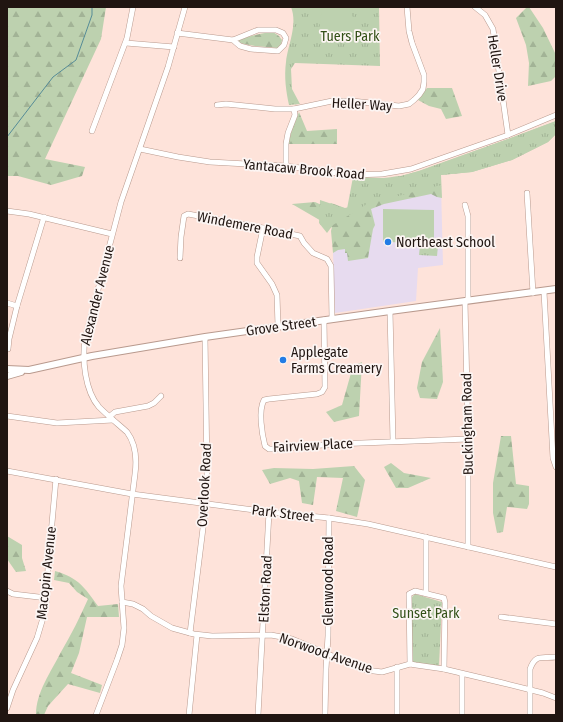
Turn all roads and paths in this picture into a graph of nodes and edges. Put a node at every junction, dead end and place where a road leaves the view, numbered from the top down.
1 (133, 7) edge
2 (185, 7) edge
3 (407, 7) edge
4 (475, 7) edge
5 (177, 33) junction
6 (234, 40) junction
7 (126, 43) junction
8 (174, 47) junction
9 (217, 105) dead end
10 (294, 109) junction
11 (556, 115) edge
12 (92, 131) dead end
13 (508, 135) junction
14 (140, 149) junction
15 (286, 166) junction
16 (527, 193) dead end
17 (465, 205) dead end
18 (7, 211) edge
19 (44, 217) junction
20 (263, 228) junction
21 (112, 234) junction
22 (180, 258) dead end
23 (556, 289) edge
24 (544, 292) junction
25 (533, 293) junction
26 (466, 301) junction
27 (7, 303) edge
28 (17, 306) junction
29 (390, 311) junction
30 (332, 318) junction
31 (324, 320) junction
32 (278, 326) junction
33 (205, 337) junction
34 (8, 349) edge
35 (84, 358) junction
36 (7, 369) edge
37 (29, 370) junction
38 (7, 376) edge
39 (161, 396) dead end
40 (7, 416) edge
41 (111, 419) junction
42 (468, 439) junction
43 (393, 441) junction
44 (556, 467) edge
45 (7, 471) edge
46 (56, 479) junction
47 (132, 494) junction
48 (206, 504) junction
49 (269, 512) junction
50 (329, 518) junction
51 (426, 537) junction
52 (468, 547) junction
53 (556, 567) edge
54 (7, 591) edge
55 (426, 593) junction
56 (47, 598) junction
57 (122, 602) junction
58 (501, 617) dead end
59 (556, 624) edge
60 (190, 632) junction
61 (197, 635) junction
62 (263, 636) junction
63 (327, 654) junction
64 (556, 657) edge
65 (410, 664) junction
66 (397, 668) junction
67 (444, 669) junction
68 (462, 674) junction
69 (529, 690) junction
70 (556, 698) edge
71 (7, 708) edge
72 (96, 715) edge
73 (189, 715) edge
74 (258, 715) edge
75 (325, 715) edge
76 (397, 715) edge
77 (462, 715) edge
78 (530, 715) edge

1 - 7 street
2 - 5 street, Alexander Avenue
3 - 10 street, Heller Way
4 - 13 street, Heller Drive
5 - 6 street
5 - 8 street, Alexander Avenue
6 - 6 street
7 - 8 street
7 - 12 street
8 - 14 street, Alexander Avenue
9 - 10 street, Heller Way
10 - 15 street
11 - 13 street, Yantacaw Brook Road
13 - 15 street, Yantacaw Brook Road
14 - 15 street, Yantacaw Brook Road
14 - 21 street, Alexander Avenue
16 - 25 street
17 - 26 street, Buckingham Road
18 - 19 street
19 - 21 street
19 - 28 street
20 - 22 street, Windemere Road
20 - 30 street, Windemere Road
20 - 32 street
21 - 35 street, Alexander Avenue
23 - 24 main road, Grove Street
24 - 25 main road, Grove Street
24 - 44 street
25 - 26 main road, Grove Street
26 - 29 main road, Grove Street
26 - 42 street, Buckingham Road
27 - 28 street
28 - 34 street
29 - 30 main road, Grove Street
29 - 43 street
30 - 31 main road, Grove Street
31 - 32 main road, Grove Street
31 - 43 street, Fairview Place
32 - 33 main road, Grove Street
33 - 35 main road, Grove Street
33 - 48 street, Overlook Road
35 - 37 main road, Grove Street
35 - 41 street, Alexander Avenue
36 - 37 main road, Grove Street
37 - 38 main road
39 - 41 street
40 - 41 street
41 - 47 street, Alexander Avenue
42 - 43 street, Fairview Place
42 - 52 street, Buckingham Road
45 - 46 street, Park Street
46 - 47 street, Park Street
46 - 56 street, Macopin Avenue
47 - 48 street, Park Street
47 - 57 street, Alexander Avenue
48 - 49 street, Park Street
48 - 60 street, Overlook Road
49 - 50 street, Park Street
49 - 62 street, Elston Road
50 - 51 street, Park Street
50 - 63 street, Glenwood Road
51 - 52 street, Park Street
51 - 55 street
52 - 53 street, Park Street
54 - 56 street
55 - 65 street
55 - 67 street
56 - 71 street, Macopin Avenue
57 - 60 street, Norwood Avenue
57 - 72 street, Alexander Avenue
58 - 59 street
60 - 61 street, Norwood Avenue
61 - 62 street, Norwood Avenue
61 - 73 street
62 - 63 street, Norwood Avenue
62 - 74 street, Elston Road
63 - 66 street, Norwood Avenue
63 - 75 street, Glenwood Road
64 - 69 street
65 - 66 street, Norwood Avenue
65 - 67 street, Norwood Avenue
66 - 76 street
67 - 68 street, Norwood Avenue
68 - 69 street, Norwood Avenue
68 - 77 street
69 - 70 street, Norwood Avenue
69 - 78 street

